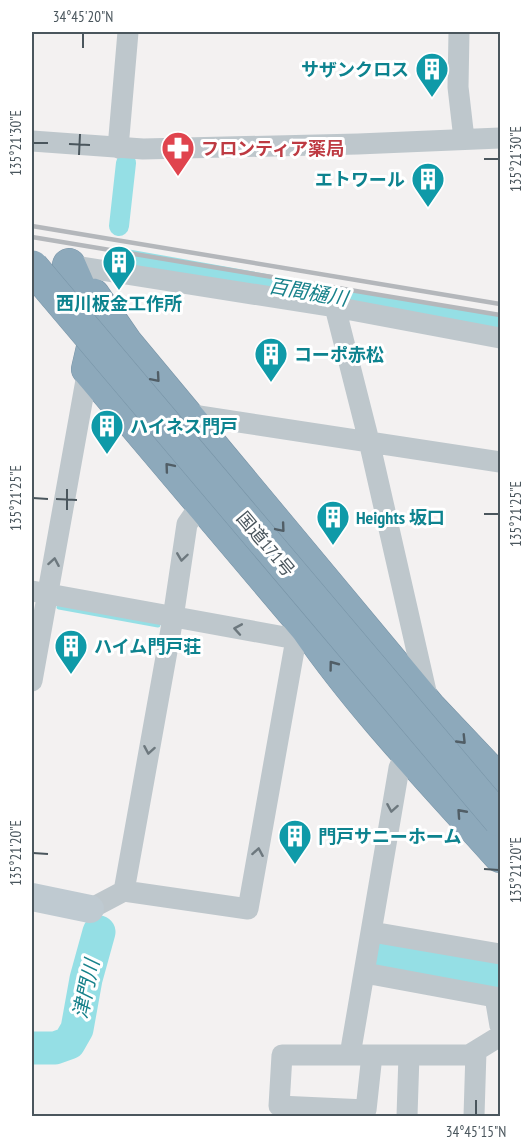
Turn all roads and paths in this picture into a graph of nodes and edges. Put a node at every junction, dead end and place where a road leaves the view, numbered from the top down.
1 (128, 32) edge
2 (459, 32) edge
3 (501, 138) edge
4 (464, 139) junction
5 (32, 141) edge
6 (118, 148) junction
7 (32, 260) edge
8 (69, 265) junction
9 (32, 267) edge
10 (334, 307) junction
11 (501, 338) edge
12 (103, 352) junction
13 (186, 414) junction
14 (148, 439) junction
15 (369, 441) junction
16 (501, 462) edge
17 (201, 504) junction
18 (40, 593) edge
19 (173, 618) junction
20 (301, 633) junction
21 (32, 681) edge
22 (429, 707) junction
23 (406, 752) junction
24 (496, 769) edge
25 (501, 820) edge
26 (501, 856) edge
27 (124, 891) junction
28 (32, 897) edge
29 (90, 909) joint
30 (371, 937) junction
31 (501, 954) edge
32 (366, 969) junction
33 (498, 998) edge
34 (501, 1026) edge
35 (501, 1036) edge
36 (476, 1051) junction
37 (372, 1055) junction
38 (410, 1055) junction
39 (350, 1056) junction
40 (407, 1116) edge
41 (474, 1116) edge

1 - 6 street
2 - 4 street
3 - 4 street
4 - 6 street
5 - 6 street
7 - 8 street
8 - 10 street
8 - 12 highway
9 - 25 highway, 国道171号, bridge
10 - 11 street
10 - 15 street
12 -> 13 highway
12 - 14 highway
18 -> 12 street
13 - 14 street
13 - 15 street
13 -> 22 highway
17 -> 14 highway
15 - 16 street
15 - 22 street
17 -> 19 street
17 - 20 highway
18 - 19 street
18 - 21 street
20 -> 19 street
19 -> 27 street
23 -> 20 highway
27 -> 20 street
22 -> 24 highway
26 -> 23 highway
23 -> 30 street
27 - 29 street
28 - 29 street
30 - 31 street
30 - 32 street
32 - 33 street
32 - 39 street
33 - 34 street
35 - 36 street
36 - 38 street
36 - 41 street
37 - 38 street
37 - 39 street
37 - 39 street
38 - 40 street

